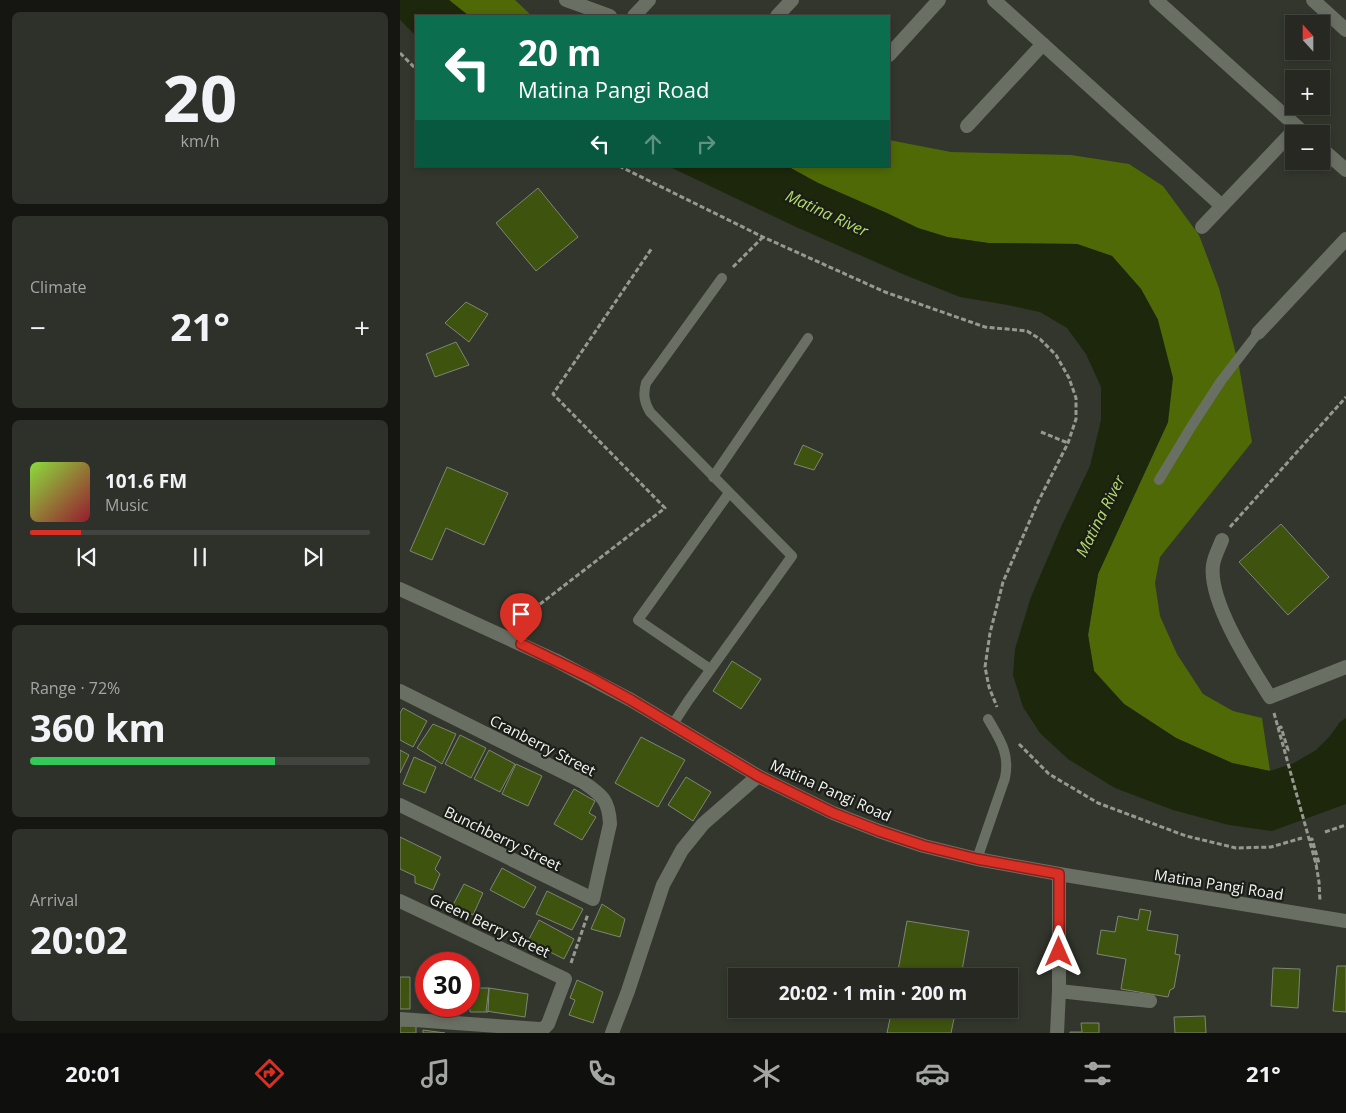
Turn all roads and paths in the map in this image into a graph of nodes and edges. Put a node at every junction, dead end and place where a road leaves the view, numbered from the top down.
1 (566, 0) edge
2 (649, 0) edge
3 (792, 0) edge
4 (939, 0) edge
5 (994, 0) edge
6 (1156, 0) edge
7 (1314, 0) edge
8 (607, 15) edge
9 (635, 15) edge
10 (778, 15) edge
11 (1346, 30) edge
12 (1042, 44) junction
13 (400, 53) edge
14 (890, 54) edge
15 (415, 68) edge
16 (1295, 125) edge
17 (967, 126) dead end
18 (1285, 145) edge
19 (1330, 156) edge
20 (621, 167) edge
21 (1346, 170) edge
22 (1222, 206) junction
23 (1202, 227) dead end
24 (764, 237) junction
25 (1346, 239) edge
26 (652, 248) dead end
27 (722, 278) joint
28 (1258, 333) joint
29 (808, 338) dead end
30 (1346, 397) edge
31 (1041, 432) dead end
32 (1068, 443) junction
33 (713, 477) junction
34 (1159, 480) dead end
35 (728, 493) junction
36 (1222, 540) joint
37 (400, 589) edge
38 (521, 644) junction
39 (1346, 667) edge
40 (710, 669) junction
41 (400, 691) edge
42 (1000, 713) dead end
43 (988, 719) dead end
44 (673, 724) junction
45 (1016, 741) dead end
46 (1285, 751) junction
47 (758, 776) junction
48 (400, 805) edge
49 (1346, 825) edge
50 (1325, 832) dead end
51 (1302, 838) dead end
52 (977, 859) junction
53 (1059, 874) junction
54 (592, 899) junction
55 (400, 901) edge
56 (1319, 916) junction
57 (1346, 921) edge
58 (565, 979) junction
59 (1060, 991) junction
60 (1150, 1001) dead end
61 (400, 1019) edge
62 (612, 1033) edge
63 (1057, 1033) edge

1 - 8 street
2 - 9 street
3 - 10 street
4 - 14 street
5 - 12 street
6 - 16 street
7 - 11 street
12 - 17 street
12 - 22 street
13 - 15 path
18 - 22 street
19 - 21 street
20 - 24 path
22 - 23 street
24 - 27 path
24 - 32 path
25 - 28 street
26 - 38 path
27 - 33 lane
28 - 34 lane
29 - 33 lane
30 - 36 path
31 - 32 path
32 - 42 path
33 - 35 lane
35 - 40 lane
35 - 40 lane
36 - 39 street
37 - 38 street, Matina Pangi Road
38 - 44 street, Matina Pangi Road
40 - 44 lane
41 - 54 street, Cranberry Street
43 - 52 lane
44 - 47 street, Matina Pangi Road
45 - 51 path
46 - 46 path
46 - 56 path
47 - 52 street, Matina Pangi Road
47 - 62 street
48 - 54 street, Bunchberry Street
49 - 50 path
52 - 53 street, Matina Pangi Road
53 - 56 street, Matina Pangi Road
53 - 59 street
54 - 58 path
55 - 58 street, Green Berry Street
56 - 57 street, Matina Pangi Road
58 - 61 street
59 - 60 street
59 - 63 street

